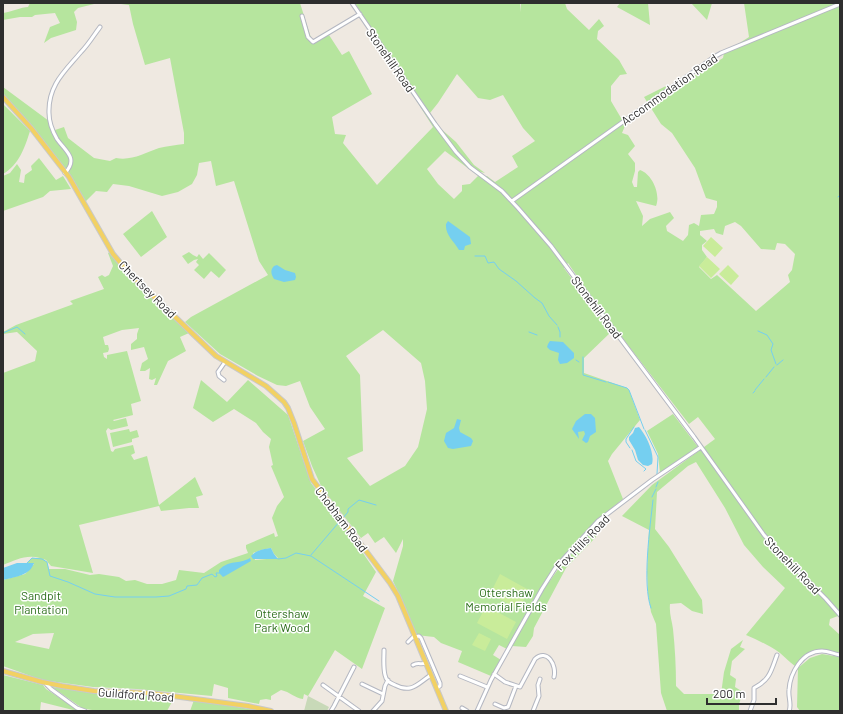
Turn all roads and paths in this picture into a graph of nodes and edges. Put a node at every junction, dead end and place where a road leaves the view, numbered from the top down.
1 (352, 3) edge
2 (840, 4) edge
3 (360, 14) junction
4 (302, 16) dead end
5 (100, 27) dead end
6 (3, 97) edge
7 (66, 173) junction
8 (512, 202) junction
9 (225, 362) junction
10 (224, 380) dead end
11 (278, 396) joint
12 (701, 447) junction
13 (840, 615) edge
14 (415, 637) junction
15 (408, 642) dead end
16 (384, 649) dead end
17 (777, 655) dead end
18 (840, 655) edge
19 (426, 663) junction
20 (413, 665) dead end
21 (354, 667) dead end
22 (3, 671) edge
23 (494, 674) junction
24 (431, 675) junction
25 (460, 676) dead end
26 (554, 677) dead end
27 (540, 679) dead end
28 (388, 680) junction
29 (46, 683) junction
30 (322, 685) dead end
31 (363, 686) dead end
32 (516, 686) junction
33 (487, 687) junction
34 (437, 688) junction
35 (383, 694) junction
36 (339, 698) junction
37 (495, 704) dead end
38 (462, 708) dead end
39 (85, 711) edge
40 (271, 711) edge
41 (331, 711) edge
42 (359, 711) edge
43 (373, 711) edge
44 (446, 711) edge
45 (467, 711) edge
46 (477, 711) edge
47 (533, 711) edge
48 (750, 711) edge
49 (789, 711) edge

1 - 3 street, Stonehill Road
2 - 8 street, Accommodation Road
3 - 4 street
3 - 8 street, Stonehill Road
5 - 7 street
6 - 7 main road, Chertsey Road
7 - 9 main road, Chertsey Road
8 - 12 street, Stonehill Road
9 - 10 street
9 - 11 main road, Chertsey Road
11 - 14 main road, Chobham Road
12 - 13 street, Stonehill Road
12 - 23 street, Fox Hills Road
14 - 15 street
14 - 19 main road, Chobham Road
14 - 34 street, Chobham Road
16 - 28 street
17 - 48 street
18 - 49 street
19 - 20 street
19 - 24 main road, Chobham Road
21 - 36 street
22 - 29 main road, Guildford Road
23 - 32 street
23 - 33 street, Fox Hills Road
24 - 28 street
24 - 34 main road, Chobham Road
25 - 33 street
26 - 32 street
27 - 47 street
28 - 35 street
29 - 39 street
29 - 40 main road, Guildford Road
30 - 36 street
31 - 35 street
32 - 37 street
33 - 46 street, Fox Hills Road
34 - 44 main road, Chobham Road
35 - 43 street
36 - 41 street
36 - 42 street
38 - 45 street

